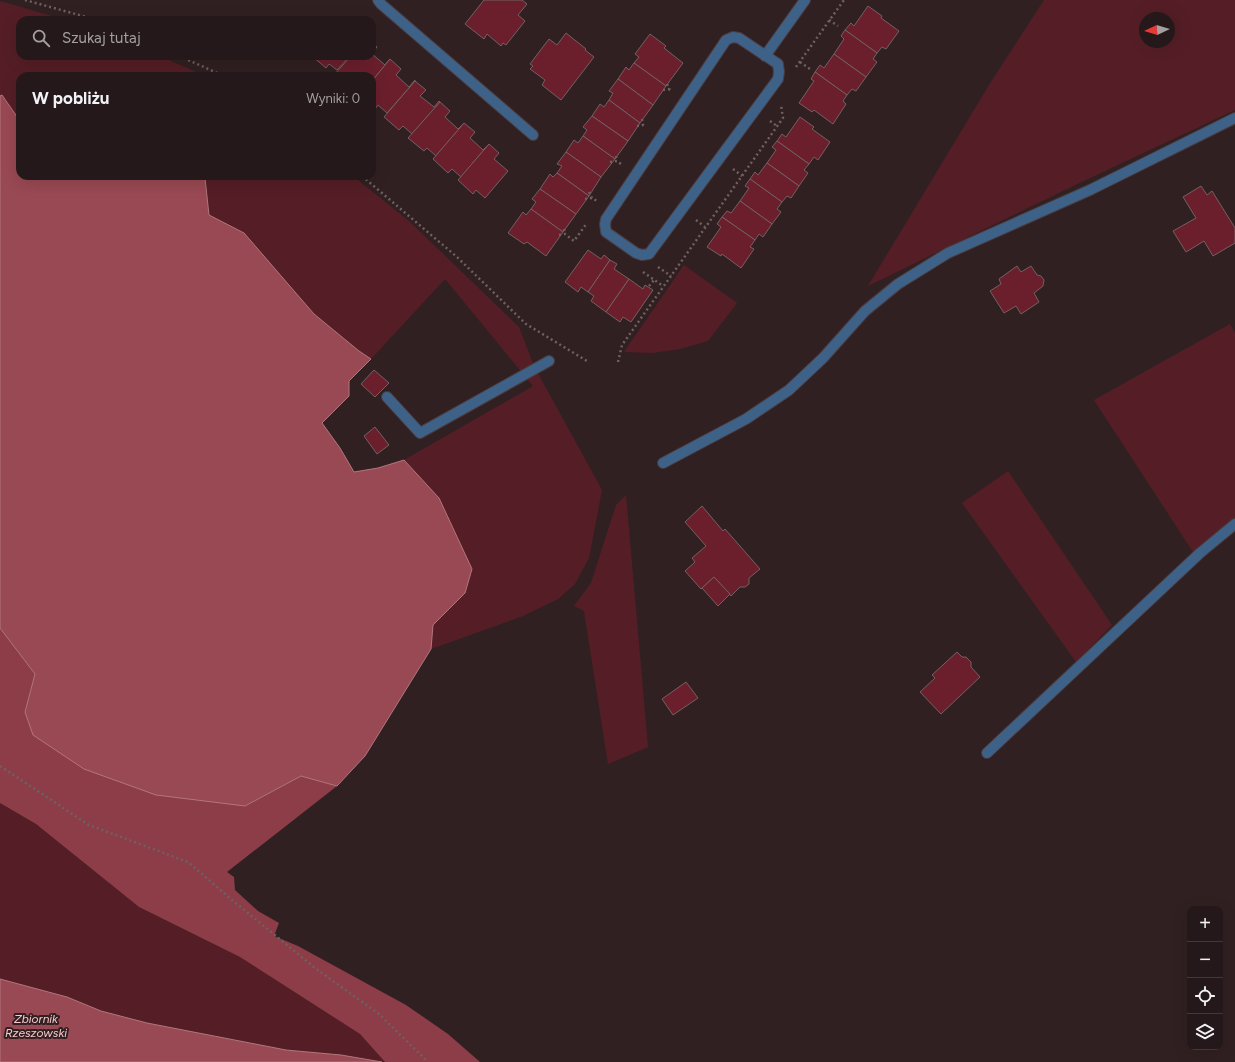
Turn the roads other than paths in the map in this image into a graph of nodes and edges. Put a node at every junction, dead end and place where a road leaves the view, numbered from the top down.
1 (378, 0) edge
2 (804, 0) edge
3 (765, 56) junction
4 (1235, 118) edge
5 (533, 135) dead end
6 (549, 361) dead end
7 (387, 397) dead end
8 (663, 463) dead end
9 (1235, 524) edge
10 (987, 754) dead end

1 - 5 street
2 - 3 street
3 - 3 street
4 - 8 street
6 - 7 street
9 - 10 street

